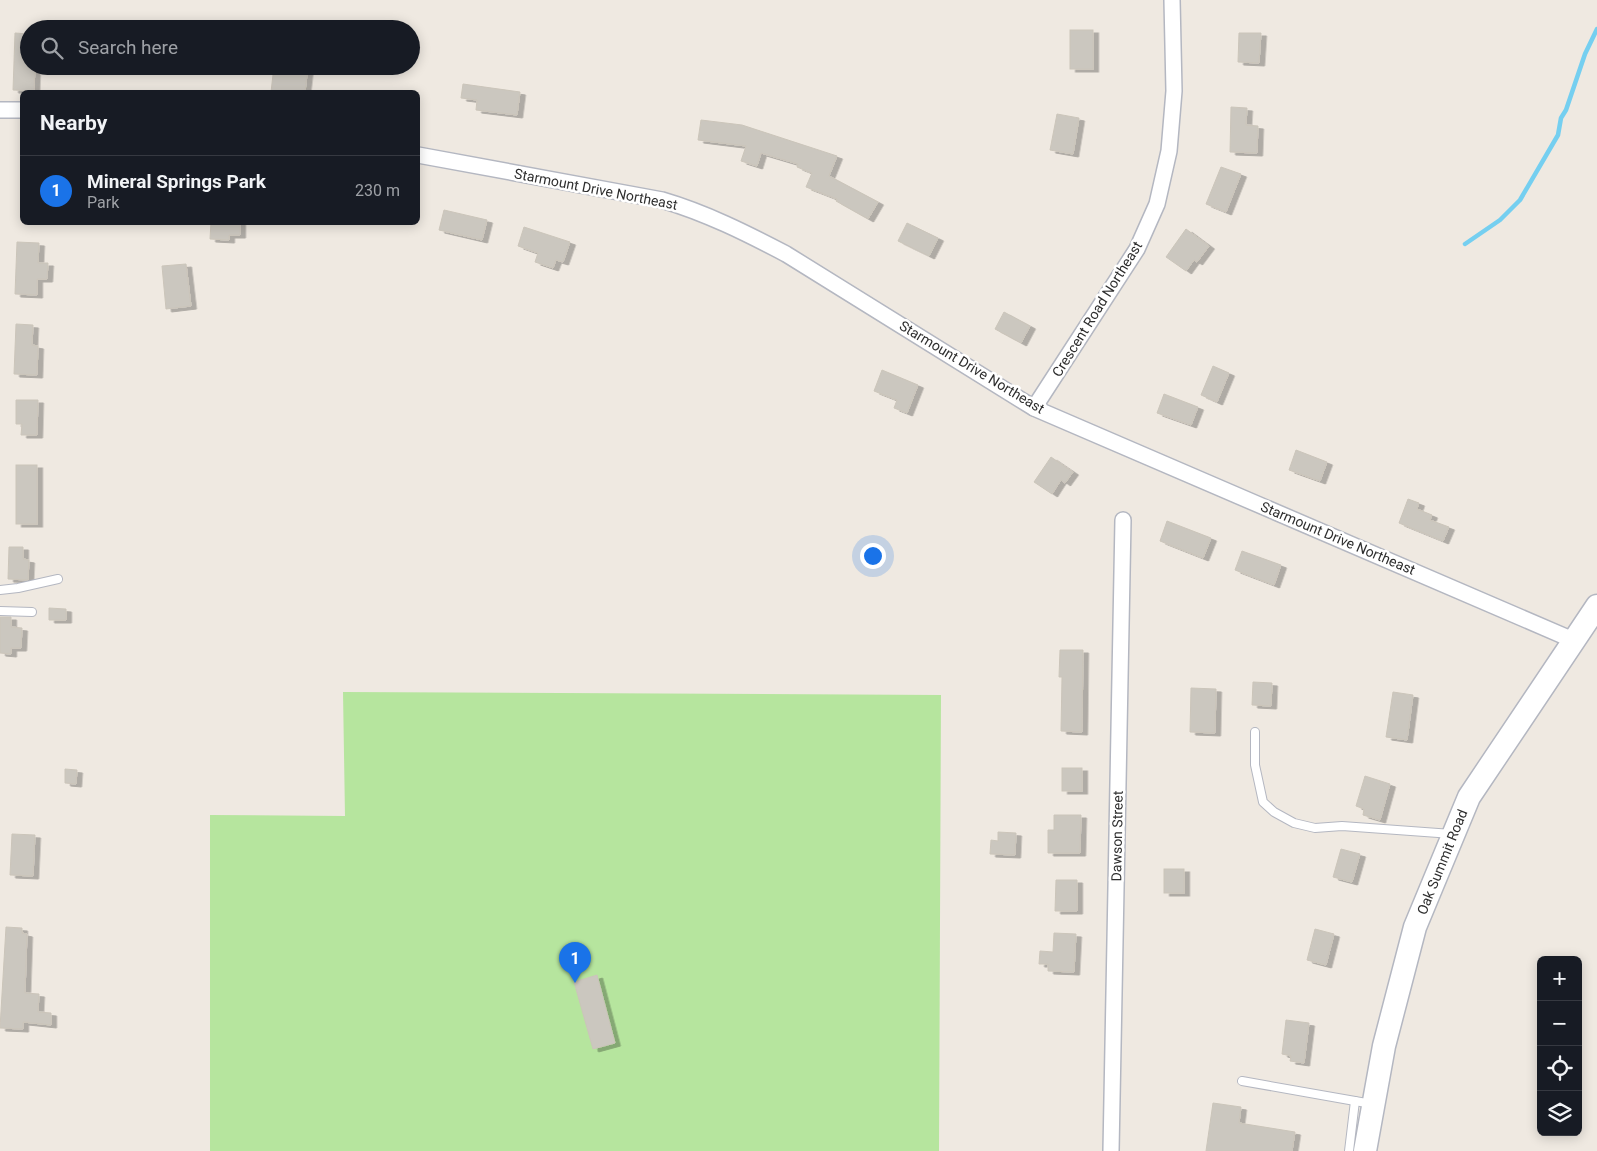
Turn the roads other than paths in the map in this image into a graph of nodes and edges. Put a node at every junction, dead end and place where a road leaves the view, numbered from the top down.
1 (1172, 0) edge
2 (0, 110) edge
3 (20, 110) edge
4 (420, 155) edge
5 (1034, 408) junction
6 (1123, 520) dead end
7 (58, 579) dead end
8 (0, 590) edge
9 (1597, 606) edge
10 (0, 611) edge
11 (32, 612) dead end
12 (1574, 640) junction
13 (1255, 732) dead end
14 (1454, 834) junction
15 (1242, 1081) dead end
16 (1364, 1102) junction
17 (1111, 1151) edge
18 (1350, 1151) edge
19 (1364, 1151) edge

1 - 5 street, Crescent Road Northeast
2 - 3 street
4 - 5 street, Starmount Drive Northeast
5 - 12 street, Starmount Drive Northeast
6 - 17 street, Dawson Street
7 - 8 lane
9 - 12 main road, Oak Summit Road
10 - 11 lane
12 - 14 main road, Oak Summit Road
13 - 14 lane
14 - 16 main road, Oak Summit Road
15 - 16 lane
16 - 18 lane
16 - 19 main road, Oak Summit Road

